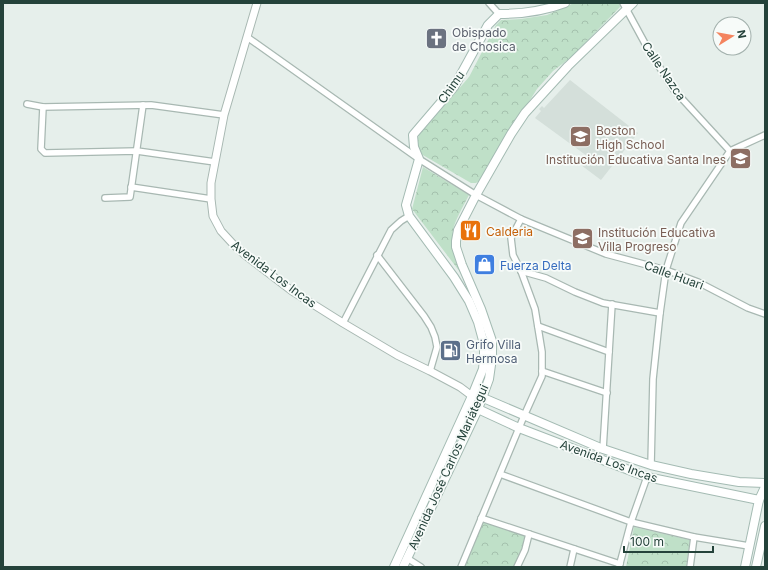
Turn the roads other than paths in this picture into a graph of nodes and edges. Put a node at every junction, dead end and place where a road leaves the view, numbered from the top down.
1 (257, 3) edge
2 (489, 3) edge
3 (566, 3) edge
4 (634, 3) edge
5 (625, 6) edge
6 (499, 14) junction
7 (247, 37) junction
8 (27, 104) dead end
9 (143, 105) junction
10 (43, 107) junction
11 (224, 115) junction
12 (765, 135) edge
13 (137, 151) junction
14 (730, 151) junction
15 (419, 159) junction
16 (215, 162) junction
17 (131, 187) junction
18 (476, 195) junction
19 (105, 198) dead end
20 (211, 199) junction
21 (409, 216) junction
22 (521, 219) junction
23 (377, 255) junction
24 (666, 270) junction
25 (521, 271) junction
26 (612, 304) junction
27 (660, 313) junction
28 (765, 314) edge
29 (343, 323) junction
30 (538, 326) junction
31 (609, 352) junction
32 (430, 371) junction
33 (542, 371) junction
34 (607, 393) junction
35 (472, 396) junction
36 (482, 397) junction
37 (478, 409) junction
38 (524, 416) junction
39 (519, 428) junction
40 (603, 448) junction
41 (651, 465) junction
42 (500, 474) junction
43 (647, 478) junction
44 (765, 483) edge
45 (765, 487) edge
46 (762, 499) edge
47 (481, 518) junction
48 (631, 522) junction
49 (765, 526) edge
50 (529, 534) junction
51 (694, 537) junction
52 (749, 546) junction
53 (574, 549) junction
54 (407, 558) junction
55 (620, 566) edge
56 (394, 567) edge
57 (403, 567) edge
58 (421, 567) edge
59 (461, 567) edge
60 (517, 567) edge
61 (570, 567) edge
62 (690, 567) edge
63 (745, 567) edge
64 (756, 567) edge

1 - 7 street, Avenida Los Incas
2 - 6 street
3 - 6 main road
4 - 5 main road, Avenida José Carlos Mariátegui
5 - 14 street, Calle Nazca
5 - 18 main road, Avenida José Carlos Mariátegui
6 - 15 main road, Chimu
7 - 11 street, Avenida Los Incas
7 - 15 street, Calle Huari
8 - 10 street
9 - 10 street
9 - 11 street
9 - 13 street
10 - 13 street
11 - 16 street, Avenida Los Incas
12 - 14 street
13 - 16 street
13 - 17 street
14 - 24 street
15 - 18 street, Calle Huari
15 - 21 main road
16 - 20 street, Avenida Los Incas
17 - 19 street
17 - 20 street
18 - 22 street, Calle Huari
18 - 36 main road, Avenida José Carlos Mariátegui
20 - 29 street, Avenida Los Incas
21 - 23 street
21 - 35 main road, Avenida José Carlos Mariátegui
22 - 24 street, Calle Huari
22 - 25 street
23 - 29 street
23 - 32 street
24 - 27 street
24 - 28 street, Calle Huari
25 - 26 street
25 - 30 street
26 - 27 street
26 - 31 street
27 - 41 street
29 - 32 street, Avenida Los Incas
30 - 31 street
30 - 33 street
31 - 34 street
32 - 35 street, Avenida Los Incas
33 - 34 street
33 - 38 street
34 - 40 street
35 - 36 street, Avenida Los Incas
35 - 37 main road
35 - 56 main road, Avenida José Carlos Mariátegui
36 - 37 main road, Avenida José Carlos Mariátegui
36 - 38 main road, Avenida Los Incas
37 - 39 main road, Avenida Los Incas
37 - 54 main road, Avenida José Carlos Mariátegui
38 - 39 street
38 - 40 main road, Avenida Los Incas
39 - 42 street
39 - 43 main road, Avenida Los Incas
40 - 41 main road, Avenida Los Incas
41 - 44 main road, Avenida Los Incas
42 - 47 street
42 - 48 street
43 - 46 main road, Avenida Los Incas
43 - 48 street
45 - 46 main road
46 - 52 main road
47 - 50 street
47 - 59 street
48 - 51 street
48 - 55 street
49 - 64 main road
50 - 53 street
50 - 60 street
51 - 52 street
51 - 62 street
52 - 63 main road
53 - 55 street
53 - 61 street
54 - 57 main road, Avenida José Carlos Mariátegui
54 - 58 street

